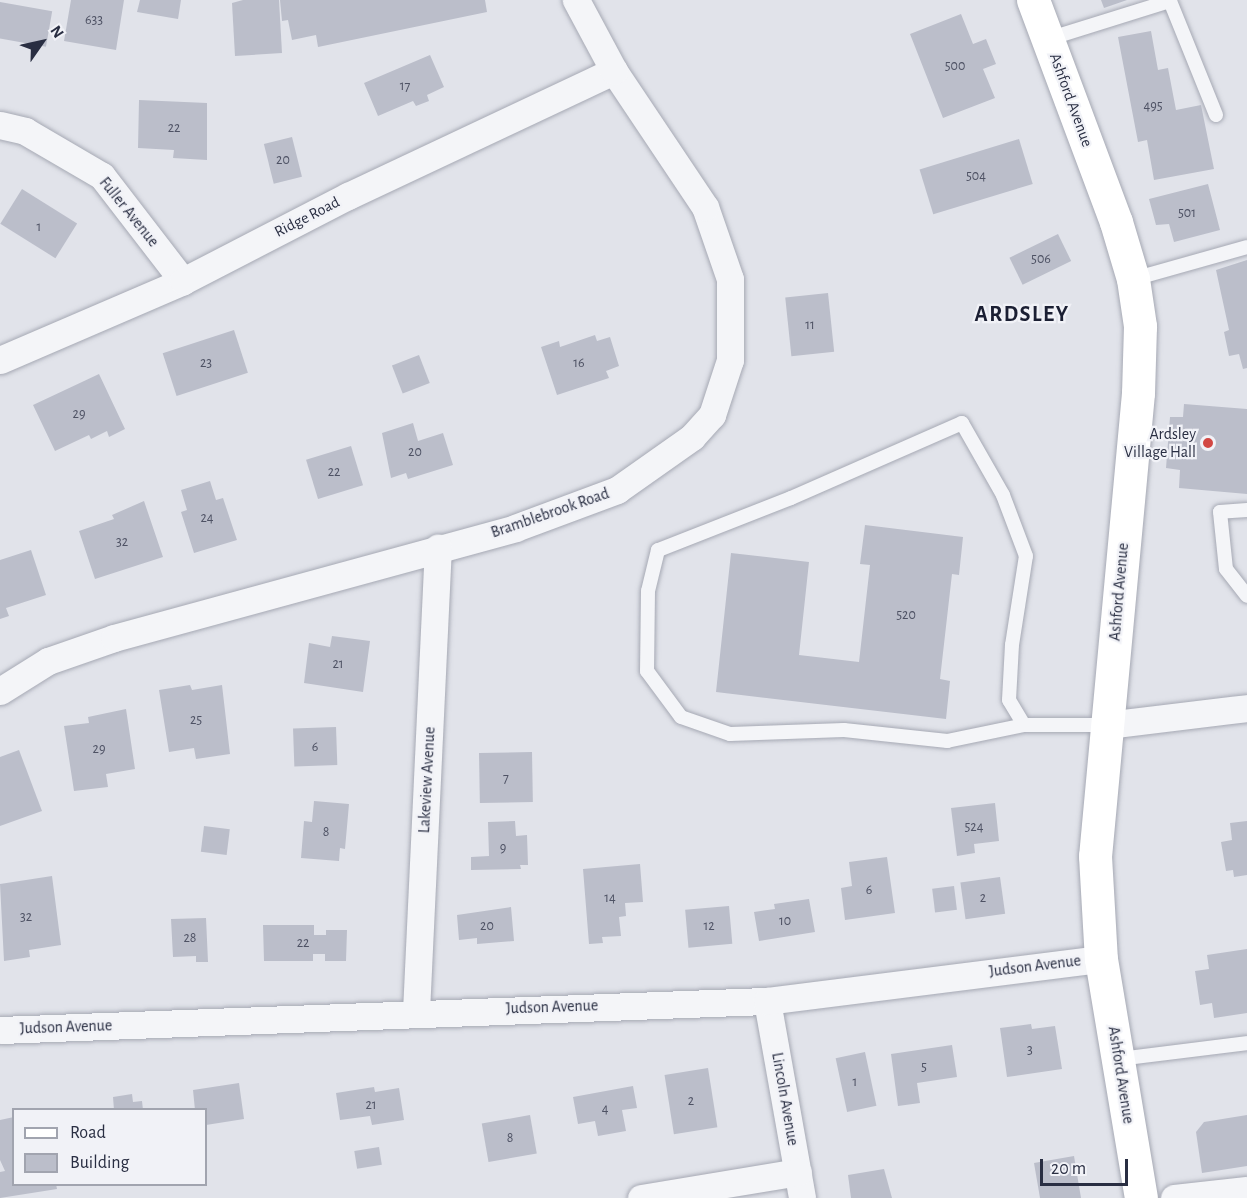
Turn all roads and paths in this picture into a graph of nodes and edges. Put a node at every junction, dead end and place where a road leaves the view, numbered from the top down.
1 (576, 0) edge
2 (1033, 0) edge
3 (1170, 1) edge
4 (1048, 39) junction
5 (614, 71) junction
6 (1216, 115) dead end
7 (8, 131) edge
8 (1247, 247) edge
9 (1133, 279) junction
10 (183, 281) junction
11 (0, 360) edge
12 (1247, 510) edge
13 (438, 548) junction
14 (1247, 596) edge
15 (0, 691) edge
16 (1247, 708) edge
17 (1024, 725) junction
18 (1107, 725) junction
19 (1101, 958) junction
20 (767, 1001) junction
21 (416, 1012) junction
22 (0, 1030) edge
23 (1247, 1043) edge
24 (1119, 1059) junction
25 (800, 1185) edge
26 (1247, 1190) edge
27 (641, 1198) edge
28 (1142, 1198) edge
29 (1174, 1198) edge

1 - 5 street, Bramblebrook Road
2 - 4 main road, Ashford Avenue
3 - 4 lane
3 - 6 lane
4 - 9 main road, Ashford Avenue
5 - 10 street, Ridge Road
5 - 13 street, Bramblebrook Road
7 - 10 street, Fuller Avenue
8 - 9 lane
9 - 18 main road, Ashford Avenue
10 - 11 street, Ridge Road
12 - 14 lane
13 - 15 street, Bramblebrook Road
13 - 21 street, Lakeview Avenue
16 - 18 street
17 - 17 lane
17 - 18 lane
18 - 19 main road, Ashford Avenue
19 - 20 street, Judson Avenue
19 - 24 main road, Ashford Avenue
20 - 21 street, Judson Avenue
20 - 25 street, Lincoln Avenue
21 - 22 street, Judson Avenue
23 - 24 lane
24 - 28 main road, Ashford Avenue
25 - 27 street
26 - 29 street

